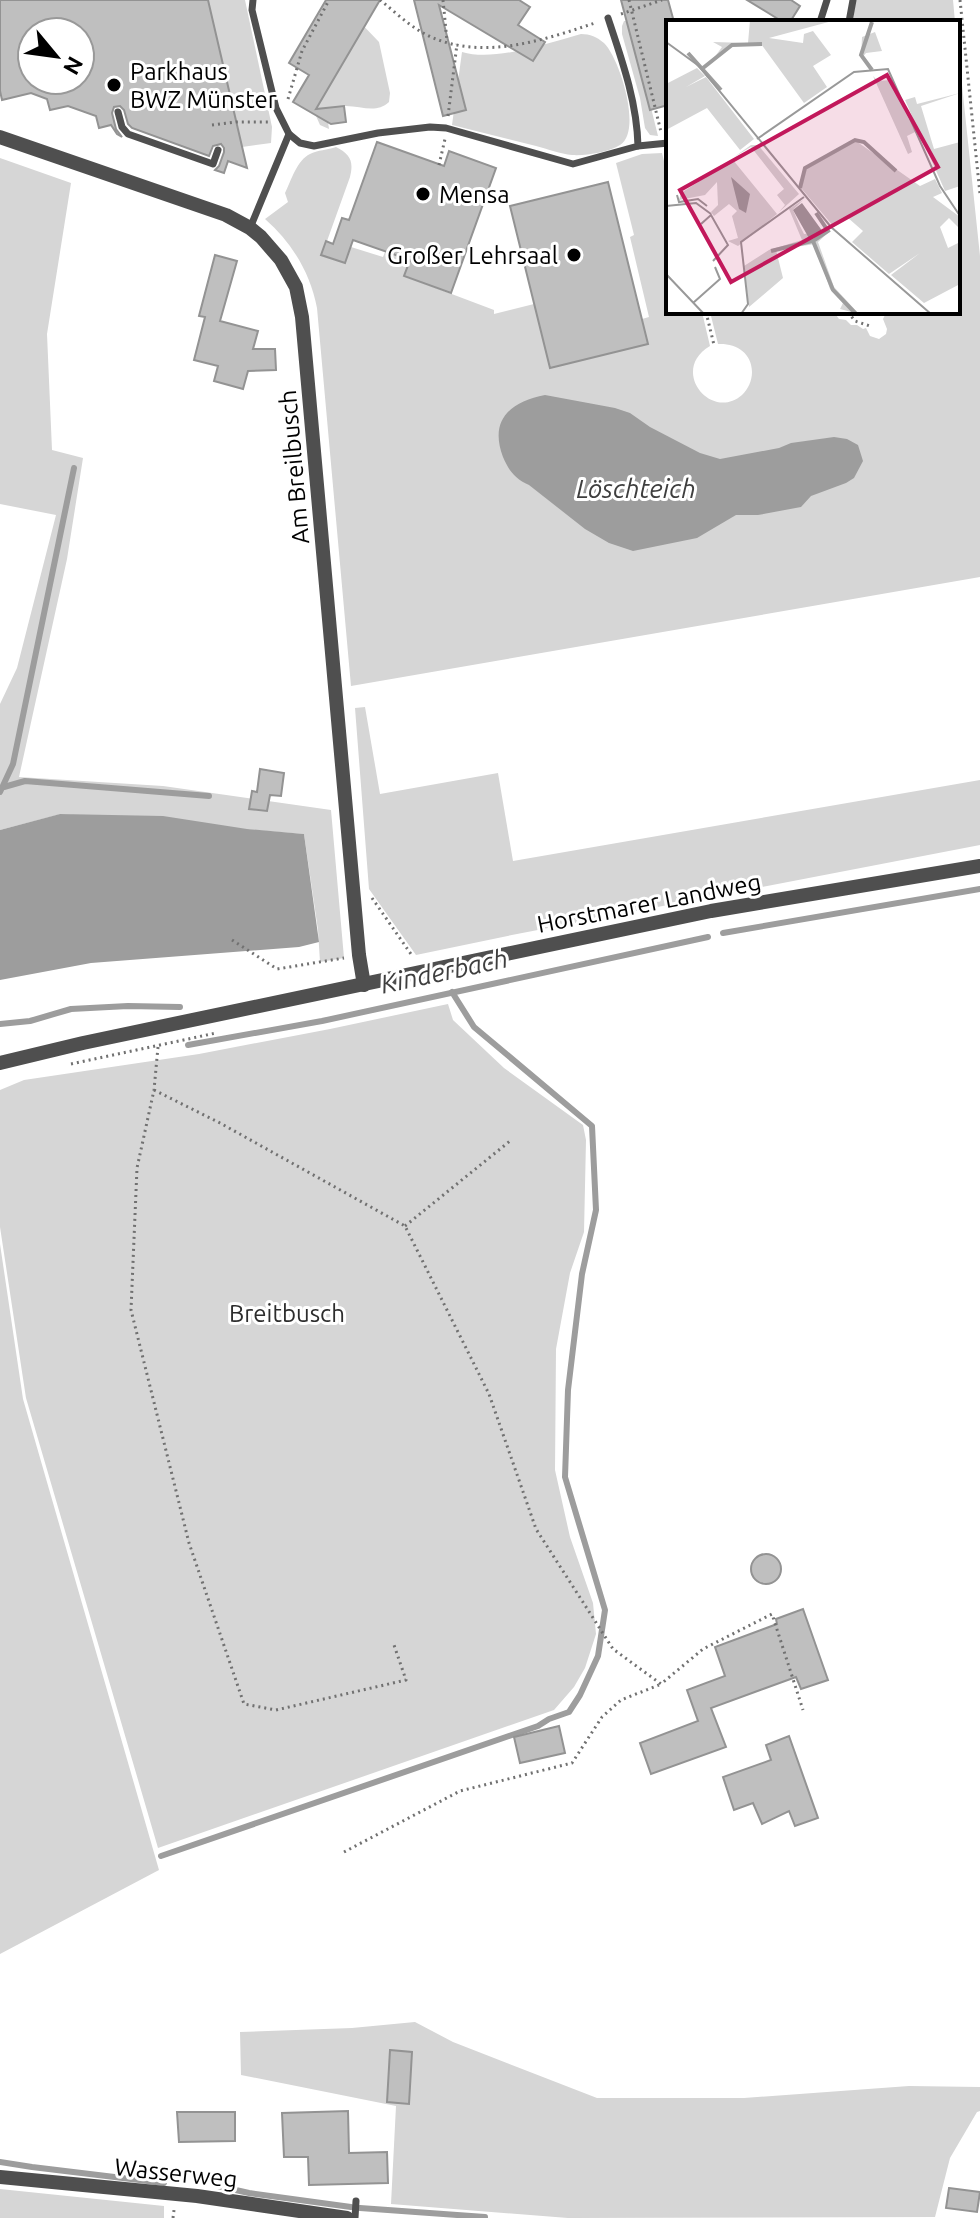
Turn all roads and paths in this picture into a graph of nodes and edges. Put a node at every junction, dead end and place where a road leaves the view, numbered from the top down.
1 (253, 0) edge
2 (329, 0) edge
3 (380, 0) edge
4 (443, 0) edge
5 (629, 0) edge
6 (662, 0) edge
7 (827, 0) edge
8 (853, 0) edge
9 (960, 0) edge
10 (631, 10) junction
11 (608, 18) junction
12 (821, 20) edge
13 (849, 20) edge
14 (447, 41) junction
15 (457, 44) junction
16 (118, 112) dead end
17 (282, 122) junction
18 (212, 125) dead end
19 (446, 128) junction
20 (289, 134) junction
21 (0, 137) edge
22 (666, 143) edge
23 (638, 146) junction
24 (218, 150) dead end
25 (439, 165) dead end
26 (980, 194) edge
27 (250, 228) junction
28 (706, 314) edge
29 (850, 314) edge
30 (870, 326) dead end
31 (714, 345) dead end
32 (980, 866) edge
33 (354, 883) junction
34 (232, 940) dead end
35 (359, 955) junction
36 (426, 971) junction
37 (364, 985) junction
38 (217, 1033) dead end
39 (158, 1047) junction
40 (0, 1063) edge
41 (68, 1065) dead end
42 (154, 1090) junction
43 (510, 1141) dead end
44 (405, 1226) junction
45 (394, 1645) dead end
46 (661, 1684) junction
47 (803, 1710) dead end
48 (344, 1852) dead end
49 (0, 2177) edge
50 (356, 2201) dead end
51 (347, 2218) edge
52 (355, 2218) edge

1 - 17 lane
2 - 20 path
3 - 14 path
4 - 14 path
5 - 10 path
6 - 10 path
7 - 12 lane
8 - 13 lane
9 - 26 path
10 - 11 path
10 - 22 path
11 - 15 path
11 - 23 lane
14 - 15 path
15 - 19 path
16 - 24 lane
17 - 18 path
17 - 20 lane
19 - 20 lane
19 - 23 lane
19 - 25 path
20 - 27 lane
21 - 27 street, Am Breilbusch
22 - 23 lane
27 - 33 street, Am Breilbusch
28 - 31 path
29 - 30 path
32 - 36 street, Horstmarer Landweg
33 - 35 street, Am Breilbusch
33 - 36 path
34 - 35 path
35 - 37 street, Am Breilbusch
36 - 37 street, Horstmarer Landweg
37 - 40 street, Horstmarer Landweg
38 - 39 path
39 - 41 path
39 - 42 path
42 - 44 path
42 - 45 path
43 - 44 path
44 - 46 path
46 - 47 path
46 - 48 path
49 - 51 street, Wasserweg
50 - 52 lane

